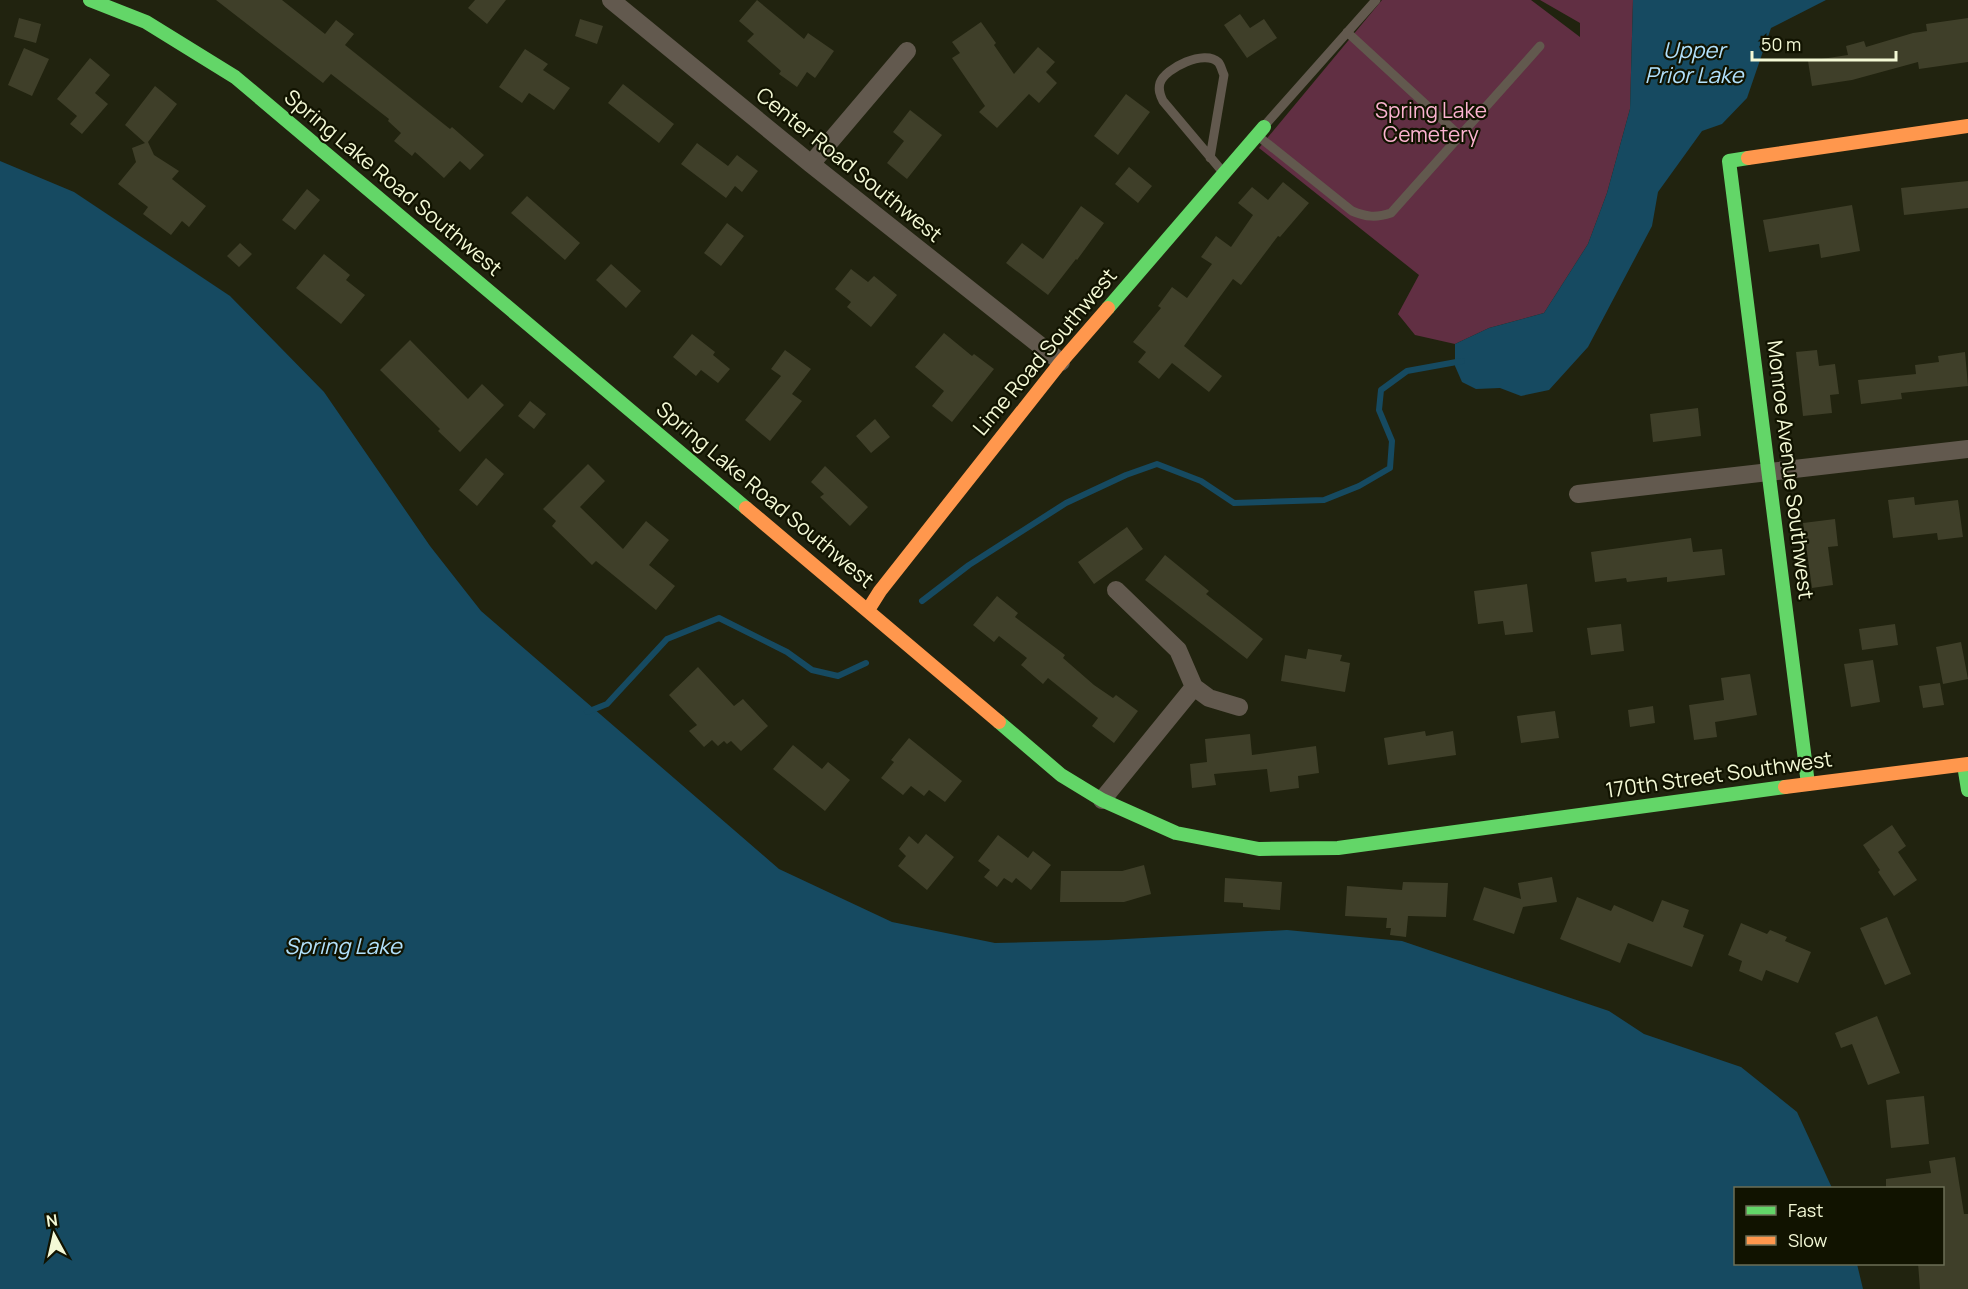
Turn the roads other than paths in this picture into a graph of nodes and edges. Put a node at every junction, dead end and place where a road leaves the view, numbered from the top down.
1 (90, 0) edge
2 (611, 0) edge
3 (1376, 0) edge
4 (1347, 32) junction
5 (1540, 46) dead end
6 (907, 51) dead end
7 (1968, 126) edge
8 (1260, 131) junction
9 (1460, 136) junction
10 (1210, 158) junction
11 (811, 164) junction
12 (1224, 173) junction
13 (1061, 362) junction
14 (1968, 448) edge
15 (1769, 473) junction
16 (1578, 494) dead end
17 (1116, 590) dead end
18 (868, 610) junction
19 (1194, 687) junction
20 (1239, 707) dead end
21 (1966, 765) edge
22 (1808, 784) junction
23 (1968, 790) edge
24 (1102, 800) junction
25 (1477, 830) joint

1 - 18 street, Spring Lake Road Southwest
2 - 11 street, Center Road Southwest
3 - 4 lane
4 - 8 lane
4 - 9 lane
5 - 9 lane
6 - 11 street
7 - 15 street, Monroe Avenue Southwest
8 - 9 lane
8 - 12 street, Lime Road Southwest
10 - 10 lane
10 - 12 lane
11 - 13 street, Center Road Southwest
12 - 13 street, Lime Road Southwest
13 - 18 street, Lime Road Southwest
14 - 15 street
15 - 16 street
15 - 22 street, Monroe Avenue Southwest
17 - 19 street
18 - 24 street, Spring Lake Road Southwest
19 - 20 street
19 - 24 street
21 - 22 street, 170th Street Southwest
21 - 23 street
22 - 25 street, 170th Street Southwest
24 - 25 street, Spring Lake Road Southwest

